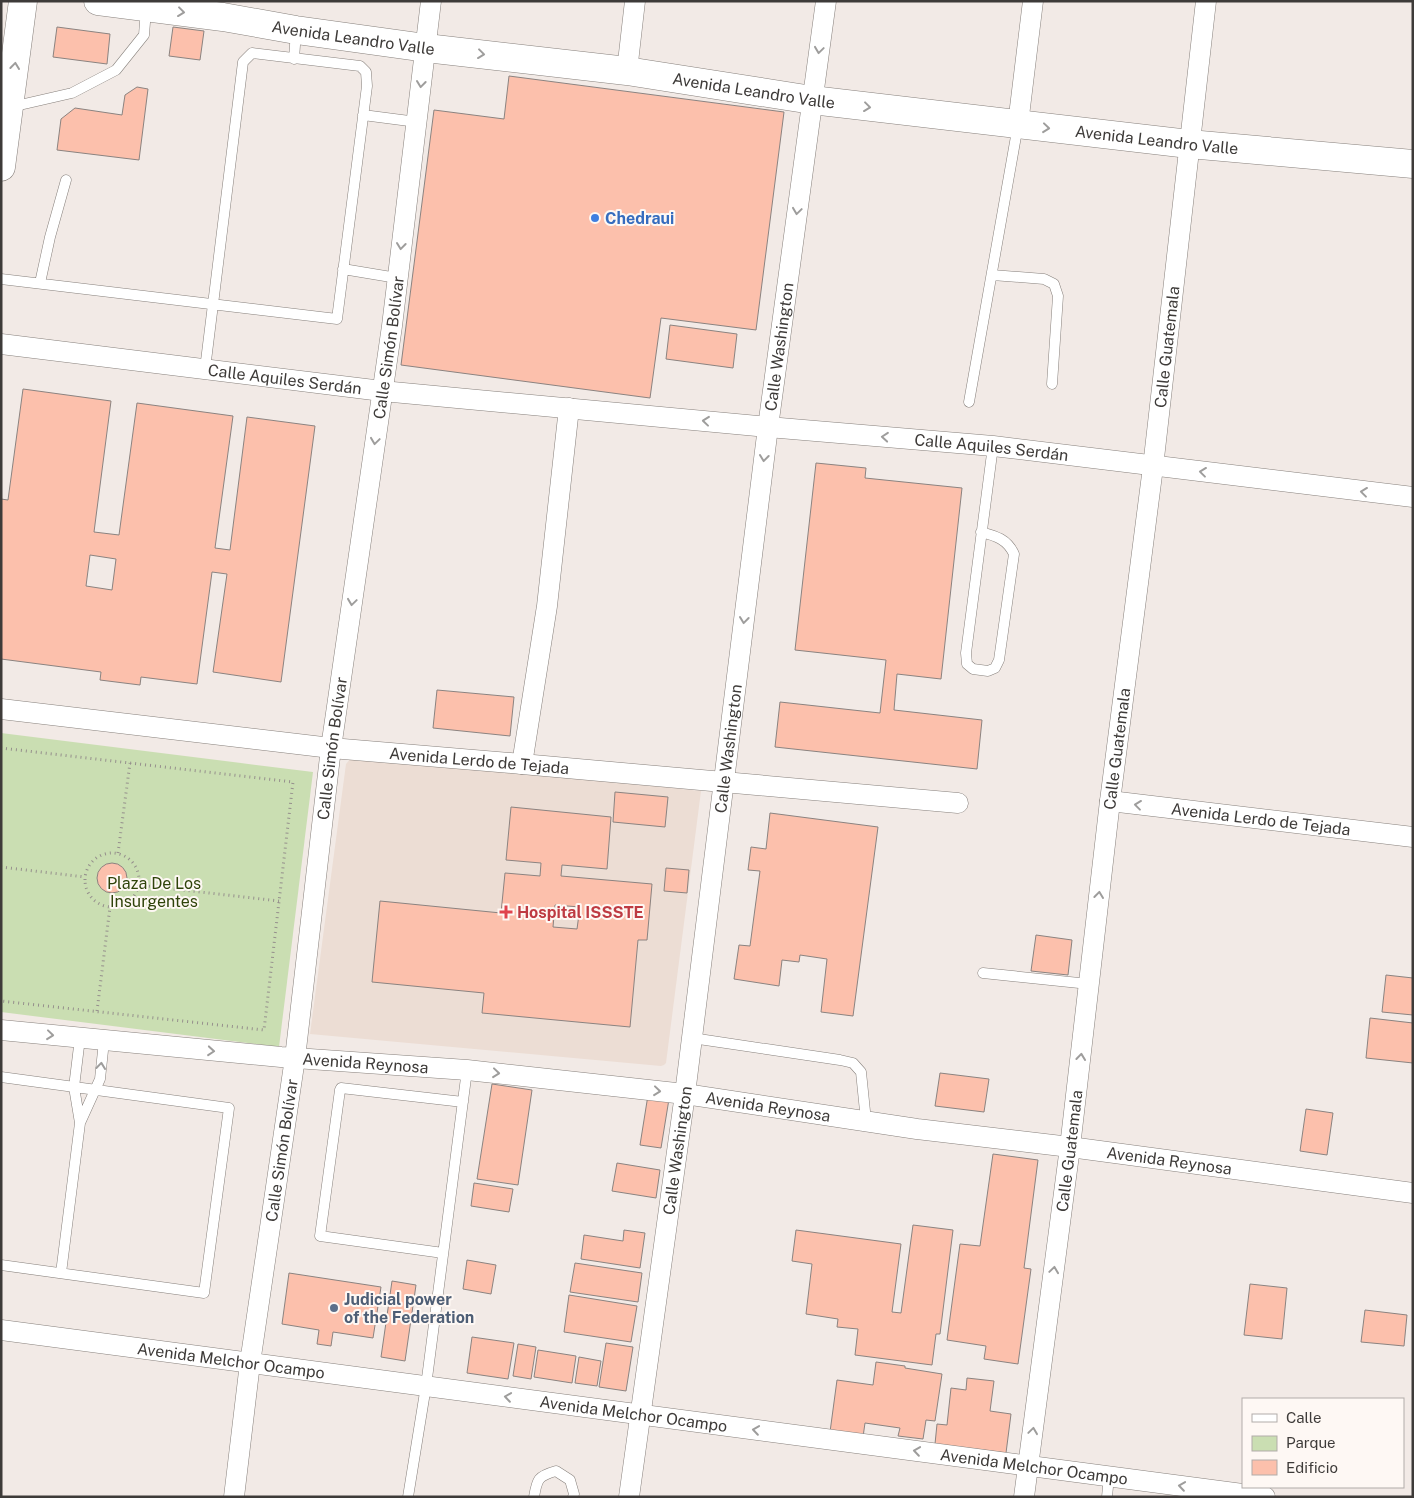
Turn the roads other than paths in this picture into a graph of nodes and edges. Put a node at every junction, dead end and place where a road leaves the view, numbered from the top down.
1 (23, 1) edge
2 (98, 1) edge
3 (431, 1) edge
4 (635, 1) edge
5 (826, 1) edge
6 (1032, 1) edge
7 (1206, 1) edge
8 (147, 7) junction
9 (224, 9) edge
10 (296, 30) junction
11 (426, 48) junction
12 (294, 59) junction
13 (628, 70) junction
14 (812, 100) junction
15 (10, 107) junction
16 (363, 115) junction
17 (416, 122) junction
18 (1018, 124) junction
19 (1189, 144) junction
20 (1413, 164) edge
21 (1, 167) edge
22 (66, 180) dead end
23 (343, 269) junction
24 (992, 275) junction
25 (397, 278) junction
26 (1, 279) edge
27 (40, 284) junction
28 (212, 305) junction
29 (1, 344) edge
30 (205, 369) junction
31 (1052, 384) dead end
32 (382, 392) junction
33 (969, 402) dead end
34 (569, 408) junction
35 (768, 427) junction
36 (993, 446) junction
37 (1153, 466) junction
38 (1413, 497) edge
39 (981, 532) junction
40 (1, 709) edge
41 (331, 748) junction
42 (522, 764) junction
43 (724, 782) junction
44 (1110, 801) junction
45 (958, 803) dead end
46 (1413, 837) edge
47 (984, 973) dead end
48 (1089, 984) junction
49 (1, 1030) edge
50 (80, 1038) junction
51 (692, 1038) junction
52 (104, 1040) junction
53 (295, 1058) junction
54 (467, 1070) junction
55 (1, 1078) edge
56 (74, 1087) junction
57 (96, 1091) junction
58 (685, 1094) junction
59 (463, 1102) junction
60 (866, 1122) junction
61 (80, 1123) junction
62 (1070, 1147) junction
63 (1413, 1193) edge
64 (443, 1253) junction
65 (1, 1265) edge
66 (61, 1273) junction
67 (1, 1330) edge
68 (250, 1363) junction
69 (426, 1386) junction
70 (640, 1414) junction
71 (1028, 1466) junction
72 (1110, 1476) junction
73 (1227, 1494) edge
74 (234, 1497) edge
75 (408, 1497) edge
76 (534, 1497) edge
77 (573, 1497) edge
78 (630, 1497) edge
79 (1024, 1497) edge
80 (1107, 1497) edge
81 (1265, 1497) edge

15 -> 1 street
2 - 8 street, Avenida Leandro Valle
3 - 11 street, Calle Simón Bolívar
4 - 13 street
5 -> 14 street, Calle Washington
6 - 18 street
7 - 19 street, Calle Guatemala
8 -> 9 street, Avenida Leandro Valle
8 - 15 lane
9 - 10 street, Avenida Leandro Valle
10 - 11 street, Avenida Leandro Valle
10 - 12 lane
11 -> 13 street, Avenida Leandro Valle
11 -> 17 street, Calle Simón Bolívar
12 - 16 lane
12 - 28 lane
13 - 14 street, Avenida Leandro Valle
14 -> 18 street, Avenida Leandro Valle
14 -> 35 street, Calle Washington
15 - 21 street
16 - 17 lane
16 - 23 lane
17 -> 25 street, Calle Simón Bolívar
18 -> 19 street, Avenida Leandro Valle
18 - 24 lane
19 - 20 street, Avenida Leandro Valle
19 - 37 street, Calle Guatemala
22 - 27 lane
23 - 25 lane
23 - 28 lane
24 - 31 lane
24 - 33 lane
25 - 32 street, Calle Simón Bolívar
26 - 27 lane
27 - 28 lane
28 - 30 lane
29 - 30 street, Calle Aquiles Serdán
30 - 32 street, Calle Aquiles Serdán
32 - 34 street, Calle Aquiles Serdán
32 -> 41 street, Calle Simón Bolívar
35 -> 34 street, Calle Aquiles Serdán
34 - 42 street
36 -> 35 street, Calle Aquiles Serdán
35 -> 43 street, Calle Washington
36 - 37 street, Calle Aquiles Serdán
36 - 39 lane
38 -> 37 street, Calle Aquiles Serdán
37 - 44 street, Calle Guatemala
39 - 39 lane
40 - 41 street, Avenida Lerdo de Tejada
41 - 42 street, Avenida Lerdo de Tejada
41 - 53 street, Calle Simón Bolívar
42 - 43 street, Avenida Lerdo de Tejada
43 - 45 street, Avenida Lerdo de Tejada
43 - 51 street, Calle Washington
46 -> 44 street, Avenida Lerdo de Tejada
48 -> 44 street, Calle Guatemala
47 - 48 lane
62 -> 48 street, Calle Guatemala
49 -> 50 street, Avenida Reynosa
50 - 52 street, Avenida Reynosa
50 - 56 lane
51 - 58 street, Calle Washington
51 - 60 lane
52 -> 53 street, Avenida Reynosa
57 -> 52 lane
53 - 54 street, Avenida Reynosa
53 - 68 street, Calle Simón Bolívar
54 -> 58 street, Avenida Reynosa
54 - 59 lane
55 - 56 lane
56 - 57 lane
56 - 61 lane
57 - 61 lane
57 - 66 lane
58 - 60 street, Avenida Reynosa
58 - 70 street, Calle Washington
59 - 64 lane
59 - 64 lane
60 - 62 street, Avenida Reynosa
61 - 66 lane
62 - 63 street, Avenida Reynosa
71 -> 62 street, Calle Guatemala
64 - 69 lane
65 - 66 lane
67 - 68 street, Avenida Melchor Ocampo
68 - 69 street, Avenida Melchor Ocampo
68 - 74 street, Calle Simón Bolívar
70 -> 69 street, Avenida Melchor Ocampo
69 - 75 lane
71 -> 70 street, Avenida Melchor Ocampo
70 - 78 street, Calle Washington
71 - 72 street, Avenida Melchor Ocampo
71 - 79 street, Calle Guatemala
73 -> 72 street, Avenida Melchor Ocampo
72 - 80 lane
73 - 81 street, Avenida Melchor Ocampo
76 - 77 lane

